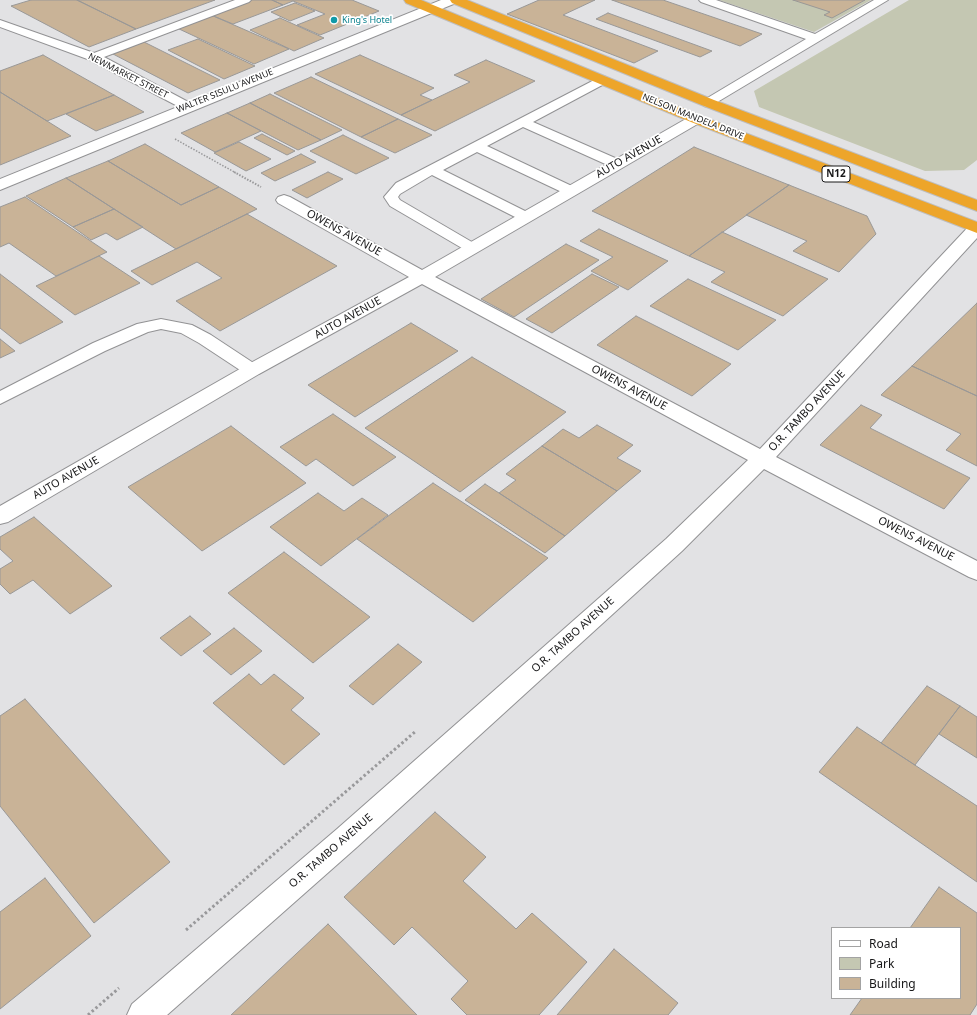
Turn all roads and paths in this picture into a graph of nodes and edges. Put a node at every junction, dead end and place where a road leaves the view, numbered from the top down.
1 (245, 0) edge
2 (410, 0) edge
3 (452, 0) edge
4 (456, 0) edge
5 (705, 0) edge
6 (882, 0) edge
7 (430, 8) junction
8 (0, 24) edge
9 (816, 38) junction
10 (94, 57) junction
11 (602, 80) junction
12 (709, 103) junction
13 (187, 107) junction
14 (696, 119) junction
15 (522, 122) junction
16 (146, 124) junction
17 (476, 146) junction
18 (617, 164) junction
19 (432, 170) junction
20 (0, 185) edge
21 (571, 191) junction
22 (284, 200) joint
23 (977, 206) edge
24 (526, 217) junction
25 (977, 228) edge
26 (472, 248) junction
27 (422, 277) junction
28 (252, 370) junction
29 (0, 398) edge
30 (762, 459) junction
31 (0, 516) edge
32 (977, 571) edge
33 (143, 1015) edge

1 - 10 lane
2 - 7 highway, NELSON MANDELA DRIVE / N12
3 - 7 street, WALTER SISULU AVENUE
4 - 12 highway, NELSON MANDELA DRIVE / N12
5 - 9 lane
6 - 9 lane
7 - 11 highway, NELSON MANDELA DRIVE / N12
7 - 13 street, WALTER SISULU AVENUE
8 - 10 lane, NEWMARKET STREET
9 - 12 lane
10 - 13 lane, NEWMARKET STREET
11 - 14 highway, NELSON MANDELA DRIVE / N12
11 - 15 lane
12 - 23 highway, NELSON MANDELA DRIVE / N12
13 - 16 street, WALTER SISULU AVENUE
14 - 18 street, AUTO AVENUE
14 - 25 highway, NELSON MANDELA DRIVE / N12
15 - 17 lane
15 - 18 lane
16 - 20 street, WALTER SISULU AVENUE
16 - 22 path
17 - 19 lane
17 - 21 lane
18 - 21 street, AUTO AVENUE
19 - 24 lane
19 - 26 lane
21 - 24 street, AUTO AVENUE
22 - 27 street, OWENS AVENUE
24 - 26 street, AUTO AVENUE
25 - 30 street, O.R. TAMBO AVENUE
26 - 27 street, AUTO AVENUE
27 - 28 street, AUTO AVENUE
27 - 30 street, OWENS AVENUE
28 - 29 lane
28 - 31 street, AUTO AVENUE
30 - 32 street, OWENS AVENUE
30 - 33 street, O.R. TAMBO AVENUE

